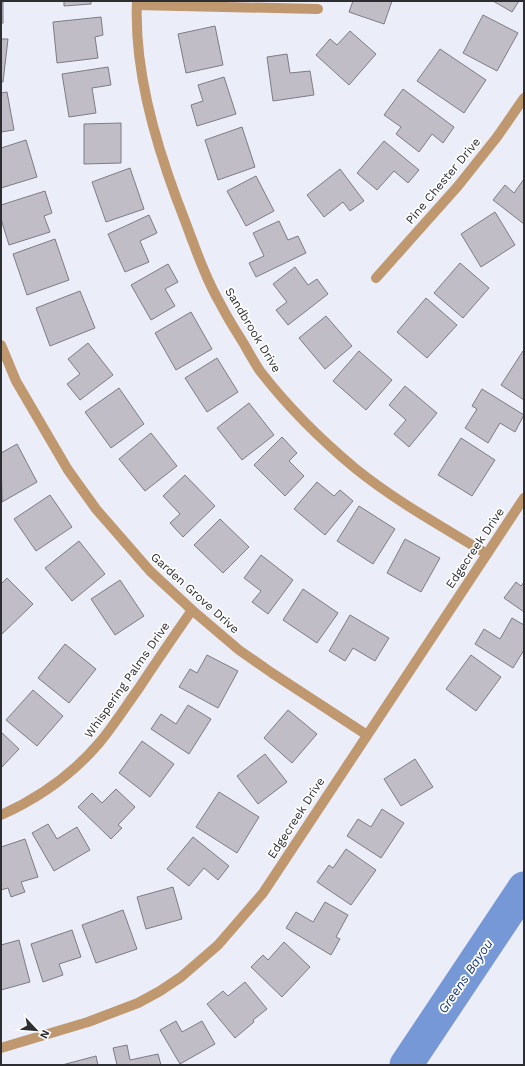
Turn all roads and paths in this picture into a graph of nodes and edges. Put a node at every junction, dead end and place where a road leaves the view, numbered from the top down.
1 (137, 3) edge
2 (318, 9) dead end
3 (524, 98) edge
4 (376, 278) dead end
5 (1, 345) edge
6 (524, 498) edge
7 (487, 554) junction
8 (192, 610) junction
9 (367, 735) junction
10 (1, 815) edge
11 (1, 1048) edge

1 - 2 street
1 - 7 street, Sandbrook Drive
3 - 4 street, Pine Chester Drive
5 - 8 street, Garden Grove Drive
6 - 7 street, Edgecreek Drive
7 - 9 street, Edgecreek Drive
8 - 9 street, Garden Grove Drive
8 - 10 street, Whispering Palms Drive
9 - 11 street, Edgecreek Drive

